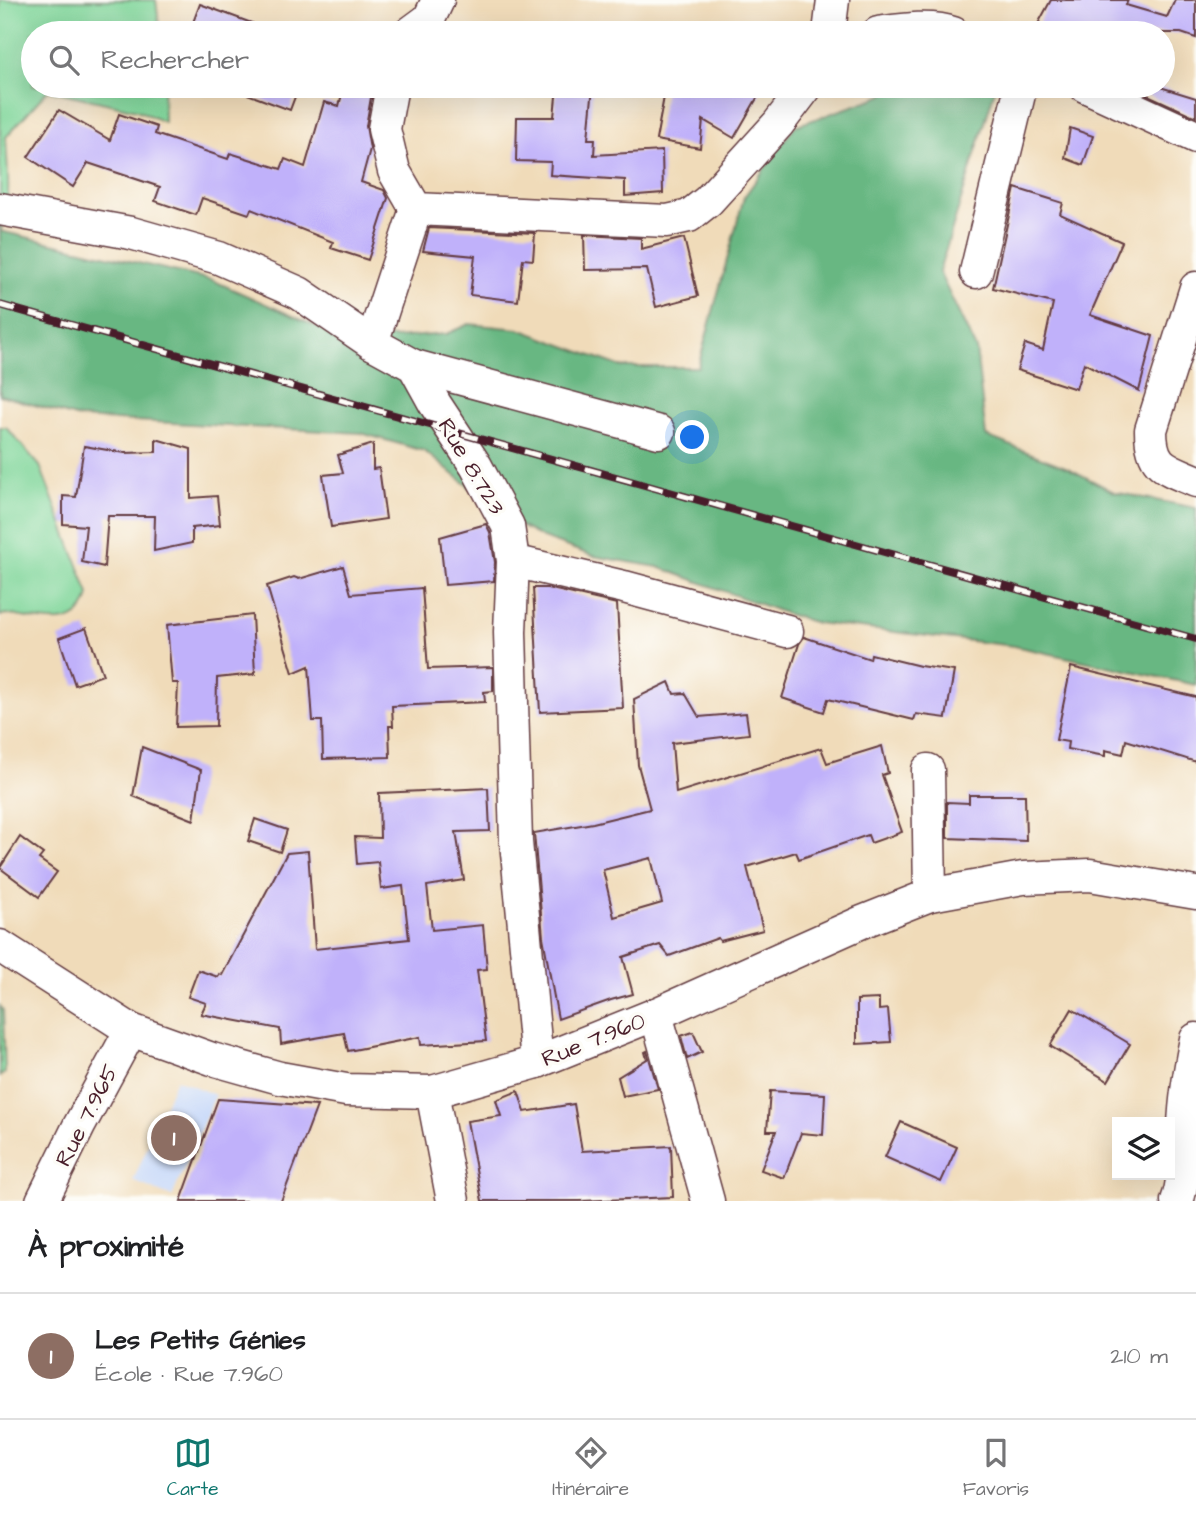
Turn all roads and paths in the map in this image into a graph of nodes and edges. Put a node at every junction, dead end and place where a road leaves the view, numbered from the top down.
1 (438, 0) edge
2 (833, 0) edge
3 (426, 21) edge
4 (830, 21) edge
5 (389, 98) edge
6 (798, 98) edge
7 (1018, 98) edge
8 (1111, 98) edge
9 (1196, 137) edge
10 (0, 208) edge
11 (416, 209) junction
12 (976, 272) dead end
13 (1196, 288) edge
14 (372, 343) junction
15 (414, 366) junction
16 (659, 432) dead end
17 (1196, 481) edge
18 (513, 561) junction
19 (787, 631) dead end
20 (928, 770) dead end
21 (1196, 893) edge
22 (930, 895) junction
23 (0, 946) edge
24 (656, 1014) junction
25 (131, 1030) junction
26 (1196, 1039) edge
27 (537, 1062) junction
28 (432, 1092) junction
29 (1185, 1194) edge
30 (42, 1201) edge
31 (453, 1201) edge
32 (708, 1201) edge

1 - 3 street
2 - 4 street
5 - 11 street
6 - 11 street
7 - 12 street
8 - 9 street
10 - 14 street
11 - 14 street
13 - 17 street
14 - 15 street
15 - 16 street
15 - 18 street, Rue 8.723
18 - 19 street
18 - 27 street, Rue 8.723
20 - 22 street
21 - 22 street, Rue 7.960
22 - 24 street, Rue 7.960
23 - 25 street, Rue 7.960
24 - 27 street, Rue 7.960
24 - 32 street
25 - 28 street, Rue 7.960
25 - 30 street, Rue 7.965
26 - 29 street
27 - 28 street, Rue 7.960
28 - 31 street

